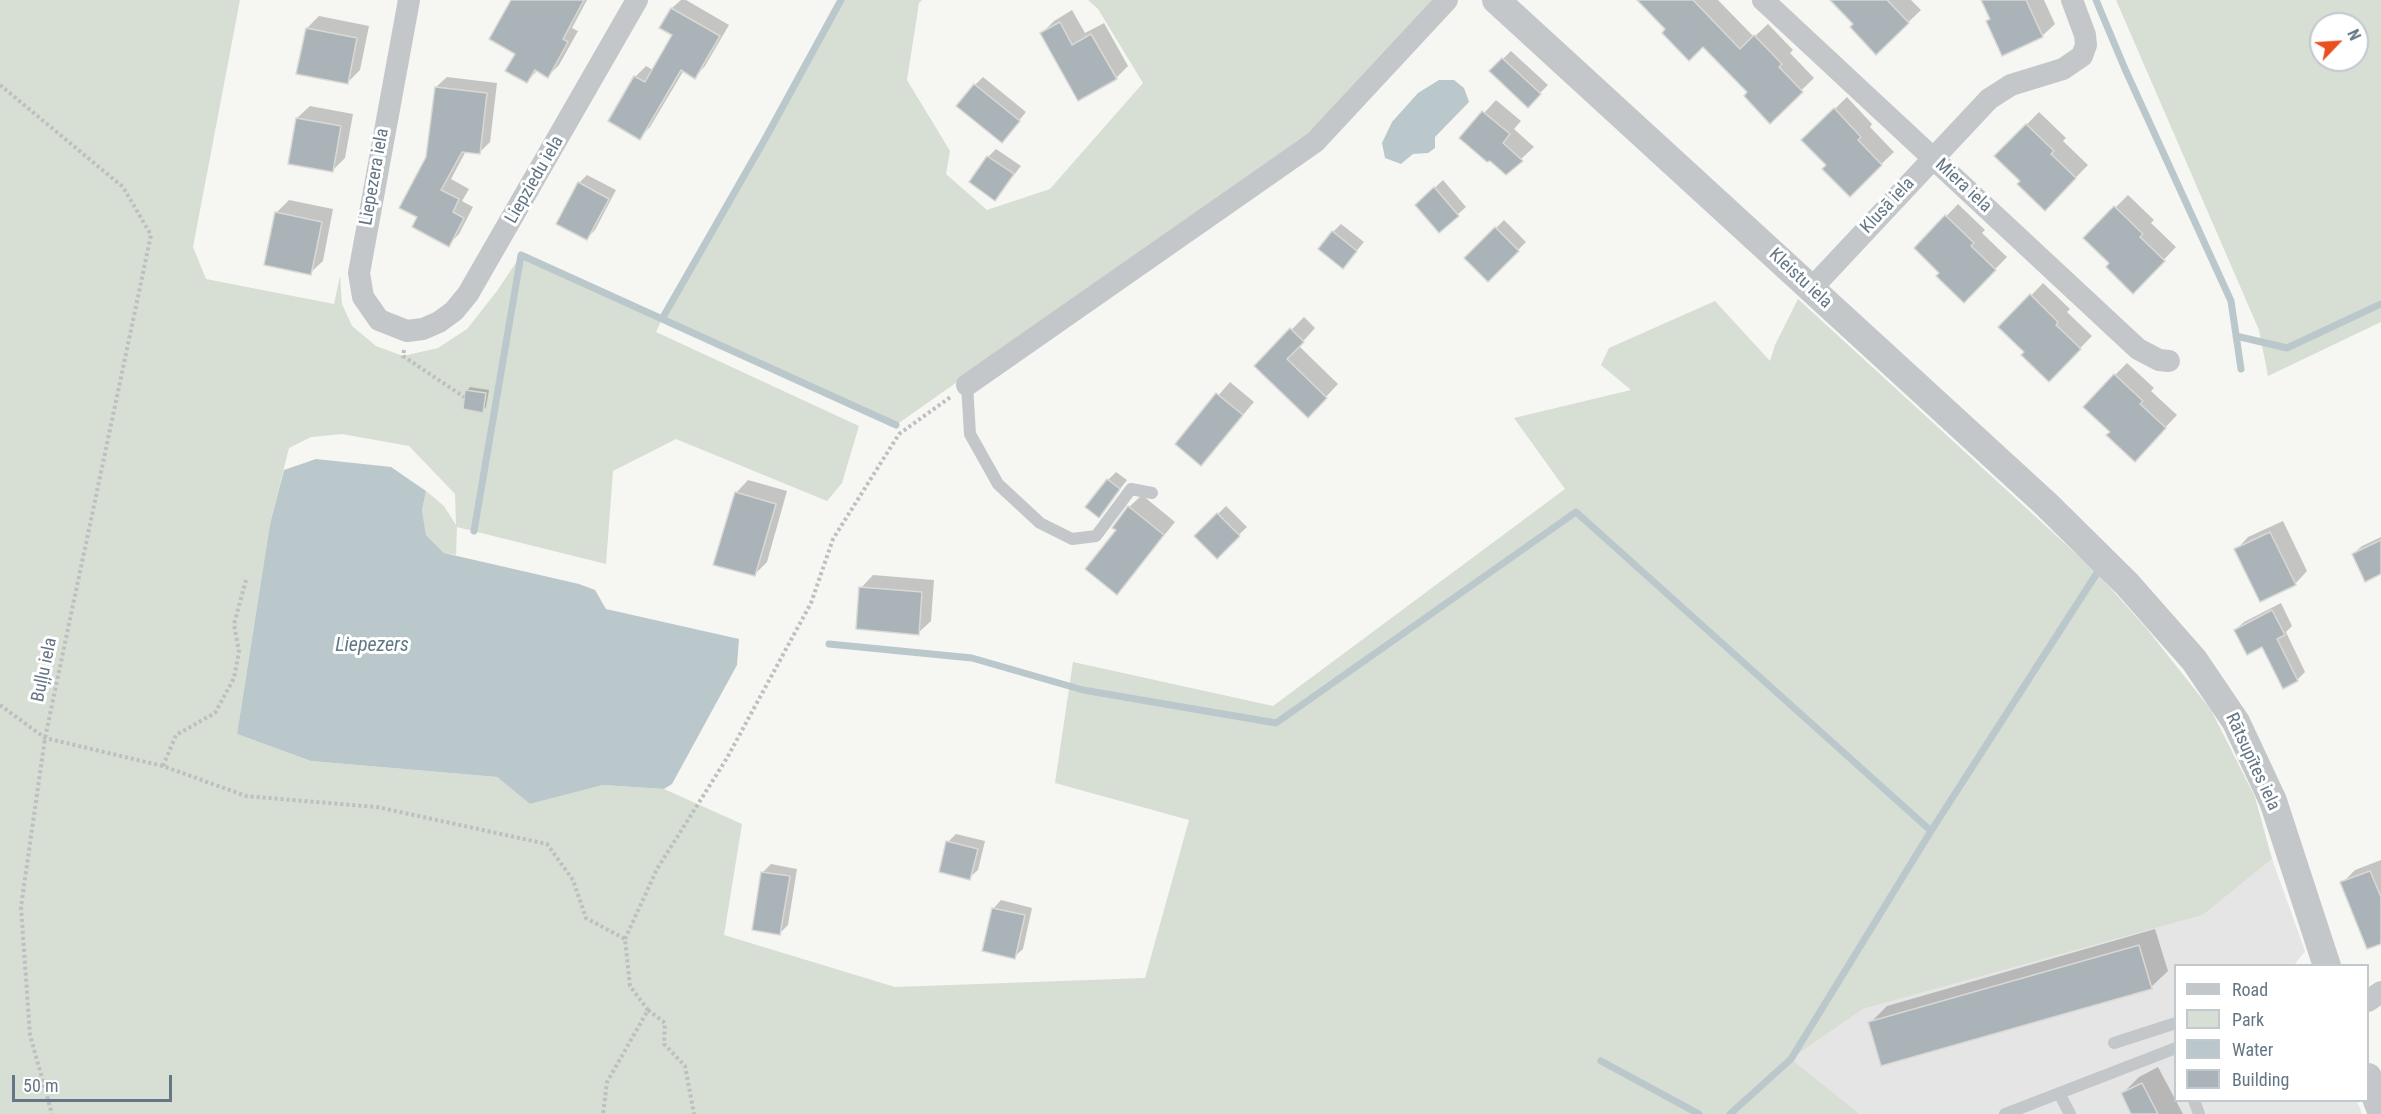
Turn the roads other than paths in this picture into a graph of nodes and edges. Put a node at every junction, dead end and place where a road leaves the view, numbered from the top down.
1 (409, 0) edge
2 (637, 0) edge
3 (1447, 0) edge
4 (1496, 0) edge
5 (1763, 0) edge
6 (2072, 0) edge
7 (1933, 158) junction
8 (1812, 289) junction
9 (407, 331) joint
10 (2169, 361) dead end
11 (967, 386) joint
12 (1152, 493) dead end
13 (2102, 560) joint
14 (2326, 964) edge
15 (2174, 1023) edge
16 (2114, 1043) dead end
17 (2174, 1050) edge
18 (2369, 1082) edge
19 (2059, 1093) junction
20 (2381, 1111) edge
21 (2005, 1114) edge
22 (2070, 1114) edge

1 - 9 street, Liepezera iela
2 - 9 street, Liepziedu iela
3 - 11 street
4 - 8 street, Kleistu iela
5 - 7 street, Miera iela
6 - 7 street, Klusā iela
7 - 8 street, Klusā iela
7 - 10 street, Miera iela
8 - 13 street, Kleistu iela
11 - 12 lane
13 - 14 street, Rātsupītes iela
15 - 16 lane
17 - 19 lane
18 - 20 street
19 - 21 lane
19 - 22 lane

